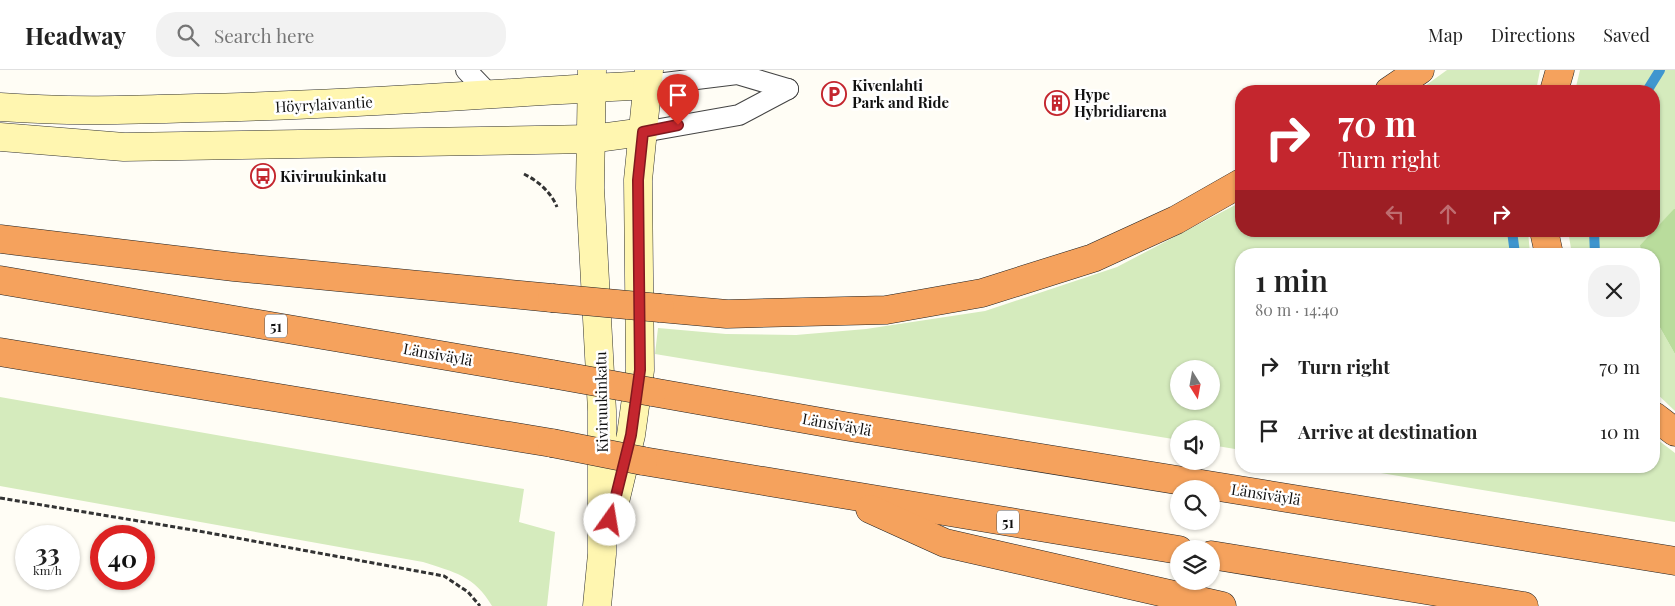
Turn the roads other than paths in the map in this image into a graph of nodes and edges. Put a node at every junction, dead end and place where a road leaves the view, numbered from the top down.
1 (466, 70) edge
2 (1420, 70) edge
3 (1560, 70) edge
4 (648, 77) edge
5 (592, 79) edge
6 (1398, 85) edge
7 (1556, 85) edge
8 (491, 96) junction
9 (0, 107) edge
10 (643, 132) junction
11 (0, 137) edge
12 (591, 139) junction
13 (1235, 187) edge
14 (0, 239) edge
15 (0, 280) edge
16 (0, 352) edge
17 (1660, 421) edge
18 (1675, 432) edge
19 (836, 494) junction
20 (1170, 549) edge
21 (602, 554) junction
22 (1220, 556) edge
23 (1675, 561) edge
24 (597, 606) edge
25 (1222, 606) edge
26 (1524, 606) edge

1 - 8 lane
2 - 6 highway
3 - 7 highway
4 - 5 street, Höyrylaivantie
4 - 10 street, Kiviruukinkatu
4 - 10 lane
5 - 8 street, Höyrylaivantie
5 - 12 street, Kiviruukinkatu
8 - 9 street, Höyrylaivantie
10 - 12 street
10 - 21 street, Kiviruukinkatu
11 - 12 street
12 - 21 street, Kiviruukinkatu
13 - 14 highway, bridge
15 - 23 highway, Länsiväylä / 51, bridge
16 - 19 highway, 51, bridge
17 - 18 highway
19 - 20 highway, 51
19 - 25 highway
21 - 24 street, Kiviruukinkatu
22 - 26 highway

